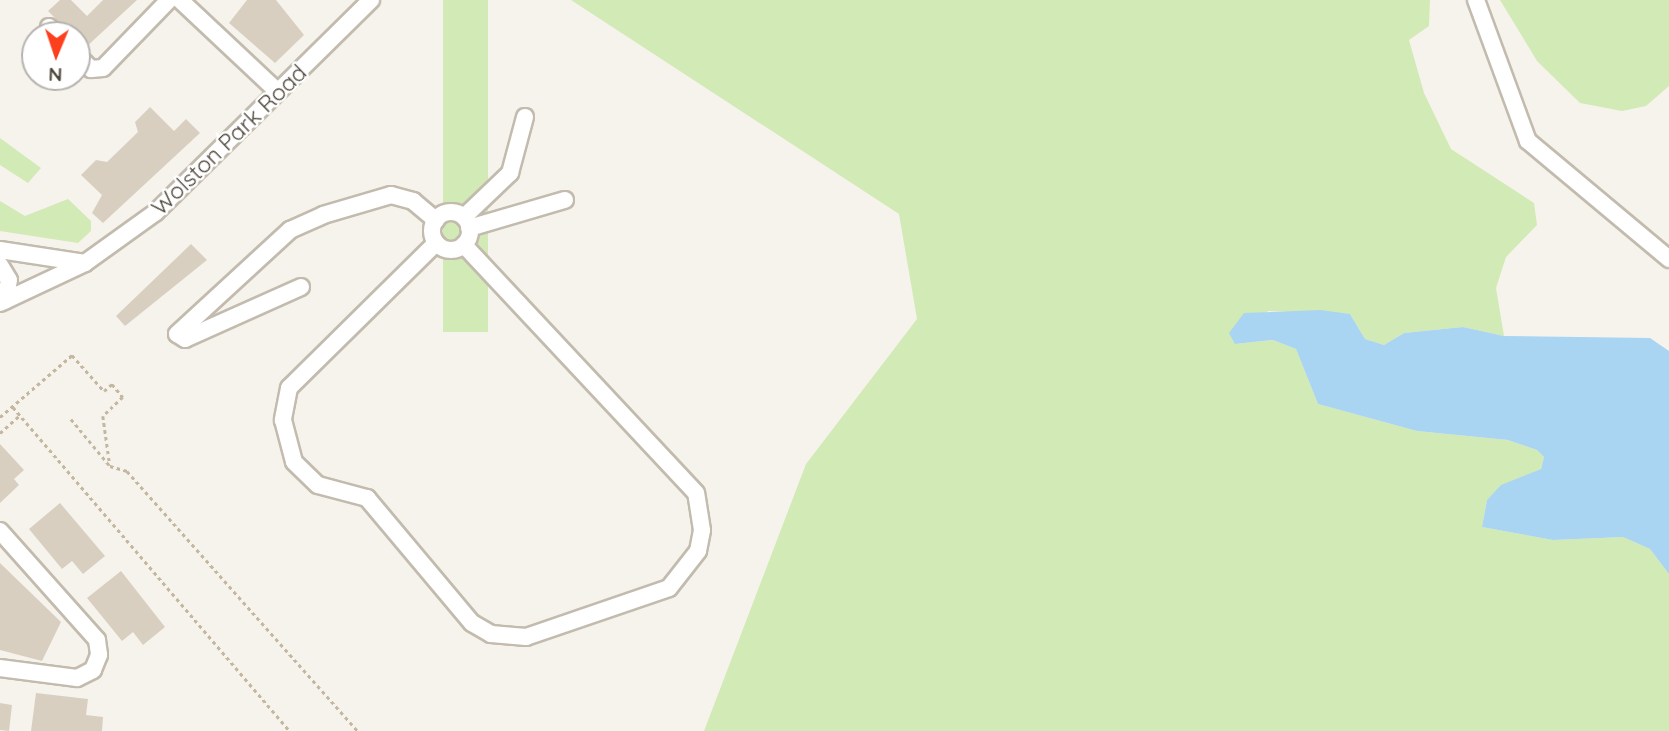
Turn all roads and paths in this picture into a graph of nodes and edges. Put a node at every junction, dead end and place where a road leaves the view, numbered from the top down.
1 (169, 0) edge
2 (180, 0) edge
3 (371, 0) edge
4 (1476, 0) edge
5 (91, 69) edge
6 (278, 92) junction
7 (524, 117) dead end
8 (565, 200) dead end
9 (436, 220) junction
10 (466, 223) junction
11 (436, 243) junction
12 (464, 245) junction
13 (0, 250) edge
14 (1669, 259) edge
15 (85, 263) junction
16 (0, 265) edge
17 (301, 287) dead end
18 (3, 302) edge
19 (13, 407) junction
20 (20, 415) junction
21 (0, 417) edge
22 (71, 419) dead end
23 (0, 433) edge
24 (110, 466) junction
25 (0, 531) edge
26 (0, 668) edge
27 (290, 731) edge
28 (358, 731) edge

1 - 5 street
2 - 6 street
3 - 6 street, Wolston Park Road
4 - 14 street
6 - 15 street, Wolston Park Road
7 - 10 street
8 - 10 street
9 - 10 street
9 - 11 street
9 - 17 street
10 - 12 street
11 - 12 street
11 - 12 street
13 - 15 street
15 - 18 street, Wolston Park Road
16 - 18 street
19 - 20 path
19 - 21 path
19 - 24 path
20 - 23 path
20 - 27 path
22 - 24 path
24 - 28 path
25 - 26 street

